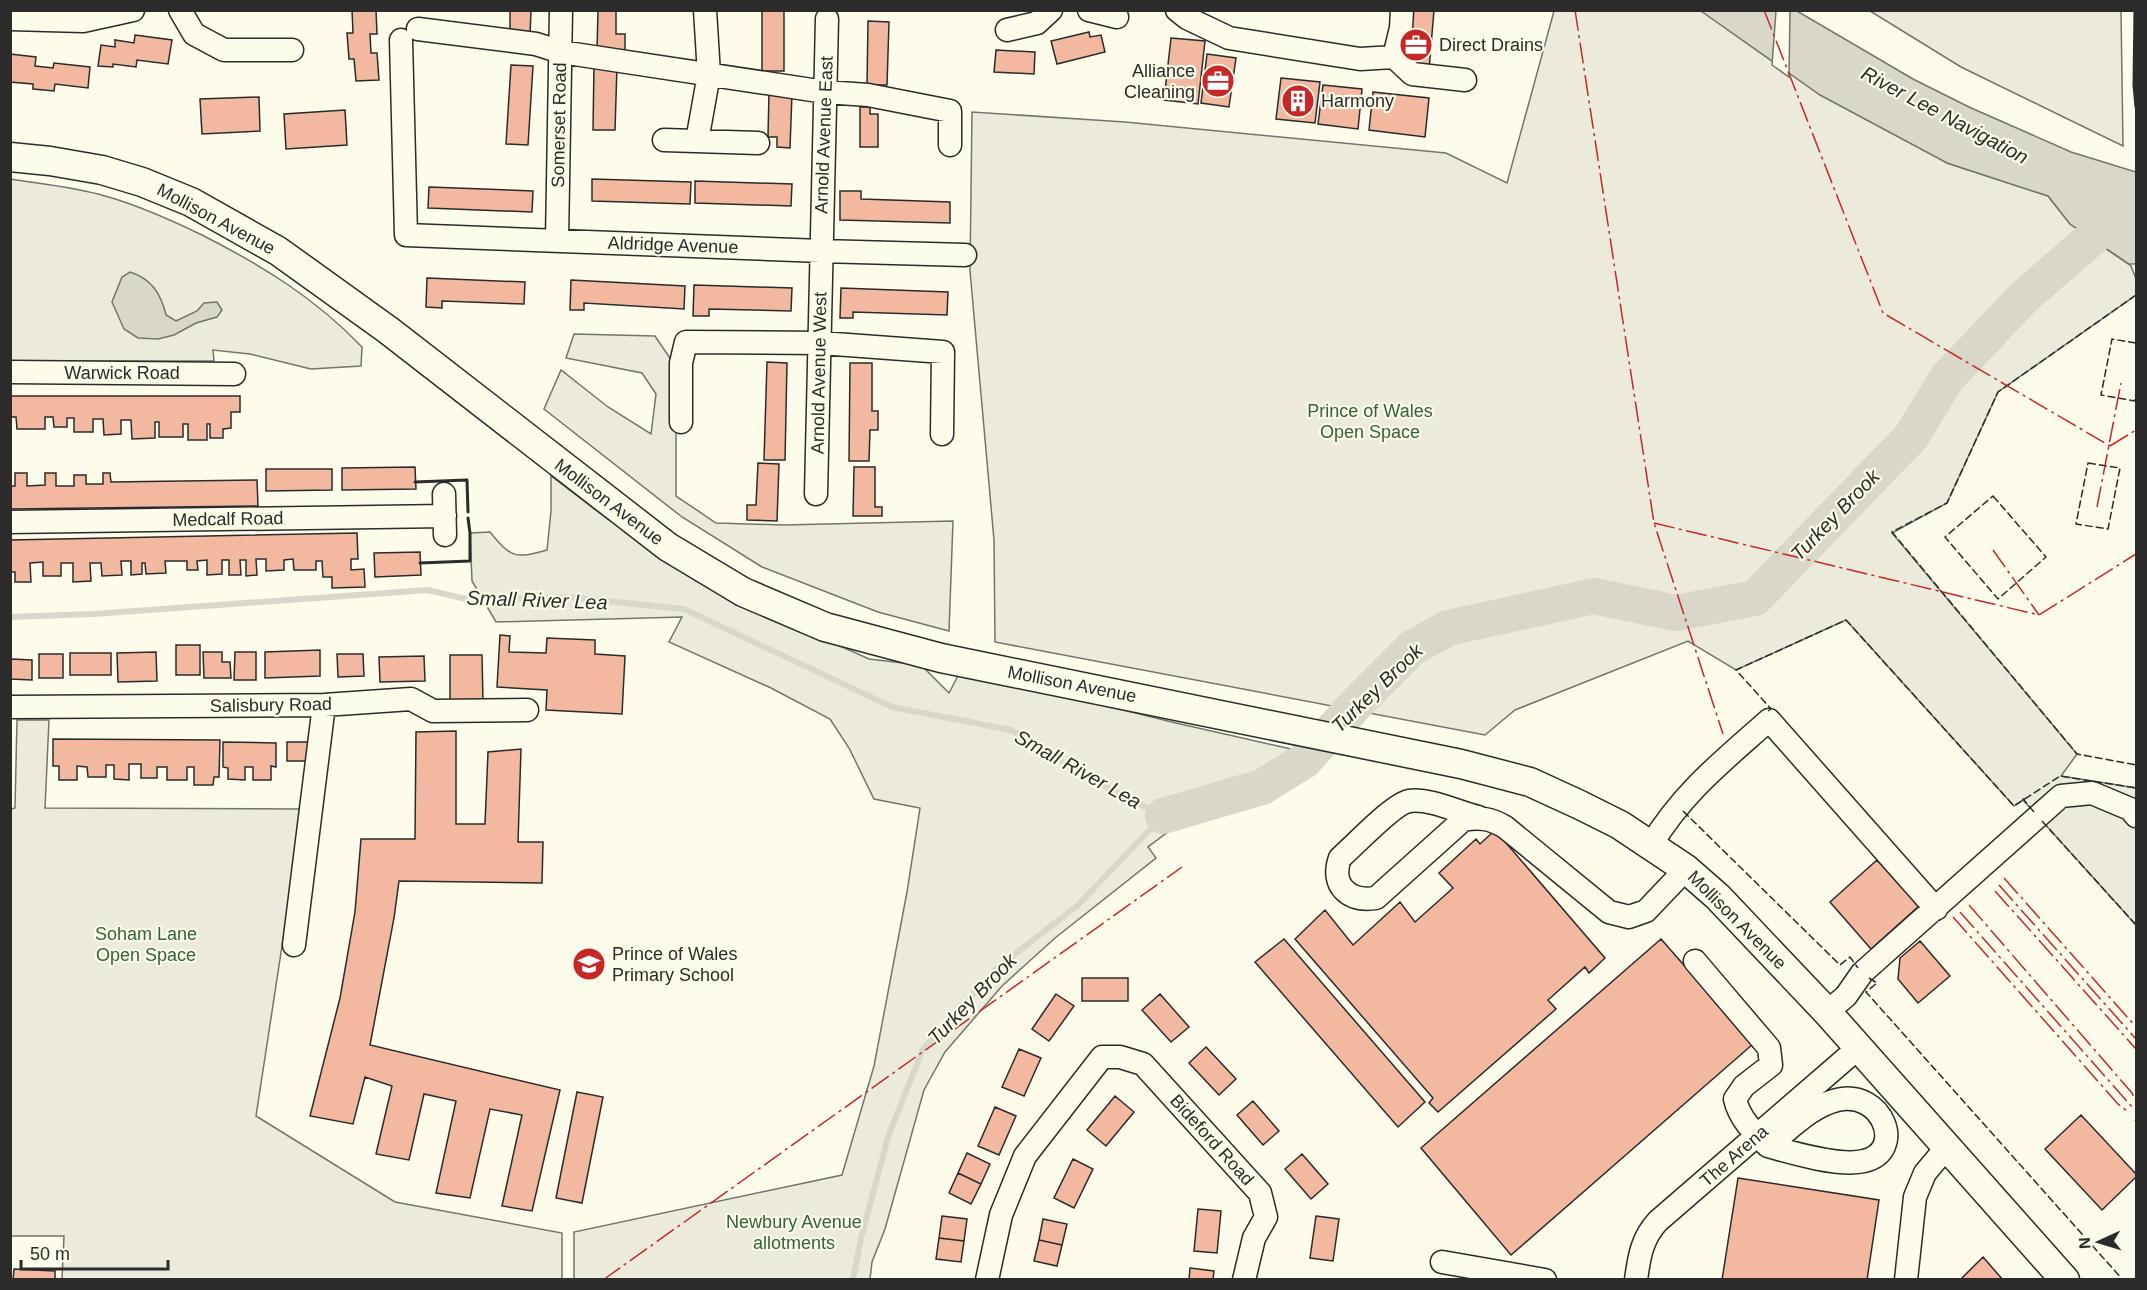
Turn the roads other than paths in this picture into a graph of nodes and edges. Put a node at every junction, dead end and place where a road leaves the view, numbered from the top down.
1 (133, 10) edge
2 (180, 10) edge
3 (561, 10) edge
4 (705, 10) edge
5 (1051, 10) edge
6 (1089, 10) edge
7 (1177, 10) edge
8 (1402, 10) edge
9 (1117, 17) dead end
10 (10, 19) edge
11 (827, 19) dead end
12 (1007, 30) dead end
13 (292, 50) dead end
14 (561, 52) junction
15 (1394, 57) junction
16 (709, 74) junction
17 (1465, 80) dead end
18 (825, 92) junction
19 (664, 140) dead end
20 (697, 141) junction
21 (758, 143) dead end
22 (950, 146) dead end
23 (10, 157) edge
24 (556, 240) junction
25 (820, 252) junction
26 (965, 255) dead end
27 (821, 343) junction
28 (10, 372) edge
29 (234, 374) dead end
30 (681, 422) dead end
31 (942, 434) dead end
32 (816, 494) dead end
33 (445, 515) dead end
34 (10, 522) edge
35 (324, 705) junction
36 (10, 707) edge
37 (527, 710) dead end
38 (2136, 816) edge
39 (1478, 817) junction
40 (1651, 845) junction
41 (1686, 869) junction
42 (1936, 909) junction
43 (294, 945) dead end
44 (1695, 961) dead end
45 (1827, 1012) junction
46 (1857, 1048) junction
47 (1762, 1141) junction
48 (1947, 1148) junction
49 (1442, 1262) dead end
50 (987, 1280) edge
51 (1244, 1280) edge
52 (1545, 1280) edge
53 (1636, 1280) edge
54 (1906, 1280) edge
55 (2065, 1280) edge

1 - 10 street
2 - 13 street
3 - 14 street, Somerset Road
4 - 16 street
5 - 12 street
6 - 9 street
7 - 15 street
8 - 15 street
11 - 18 street, Arnold Avenue East
14 - 16 street
14 - 24 street, Somerset Road
14 - 24 street, Aldridge Avenue
15 - 17 street
16 - 18 street
16 - 20 street
18 - 22 street
18 - 25 street, Arnold Avenue East
19 - 20 street
20 - 21 street
23 - 40 main road, Mollison Avenue
24 - 25 street, Aldridge Avenue
25 - 26 street, Aldridge Avenue
25 - 27 street, Arnold Avenue West
27 - 30 street
27 - 31 street
27 - 32 street, Arnold Avenue West
28 - 29 street, Warwick Road
33 - 34 street, Medcalf Road
35 - 36 street, Salisbury Road
35 - 37 street, Salisbury Road
35 - 43 street
38 - 42 street
39 - 39 street
39 - 41 street
40 - 41 main road, Mollison Avenue
40 - 42 street
41 - 45 main road, Mollison Avenue
42 - 45 street
44 - 47 street
45 - 46 main road, Mollison Avenue
46 - 47 street, The Arena
46 - 48 main road, Mollison Avenue
47 - 47 street
47 - 53 street, The Arena
48 - 54 street
48 - 55 main road, Mollison Avenue
49 - 52 street
50 - 51 street, Bideford Road

